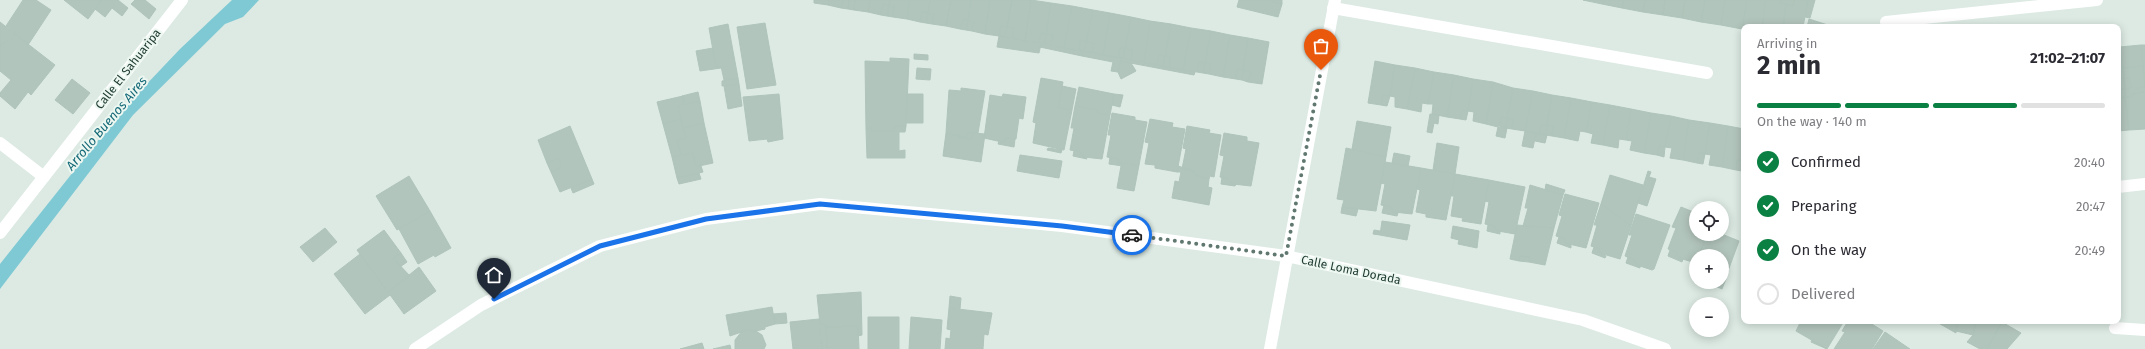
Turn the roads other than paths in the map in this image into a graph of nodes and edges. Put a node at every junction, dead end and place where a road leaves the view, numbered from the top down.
1 (182, 0) edge
2 (2097, 0) edge
3 (1334, 4) edge
4 (1886, 22) dead end
5 (1708, 73) dead end
6 (0, 144) edge
7 (44, 177) junction
8 (2145, 184) edge
9 (2121, 187) edge
10 (0, 233) edge
11 (1286, 256) junction
12 (2115, 328) dead end
13 (2145, 330) edge
14 (415, 349) edge
15 (1270, 349) edge
16 (1665, 349) edge

1 - 7 street, Calle El Sahuaripa
2 - 4 street
3 - 5 street
3 - 11 street
6 - 7 street
7 - 10 street, Calle El Sahuaripa
8 - 9 street
11 - 14 street, Calle Loma Dorada
11 - 15 street
11 - 16 street, Calle Loma Dorada
12 - 13 street

